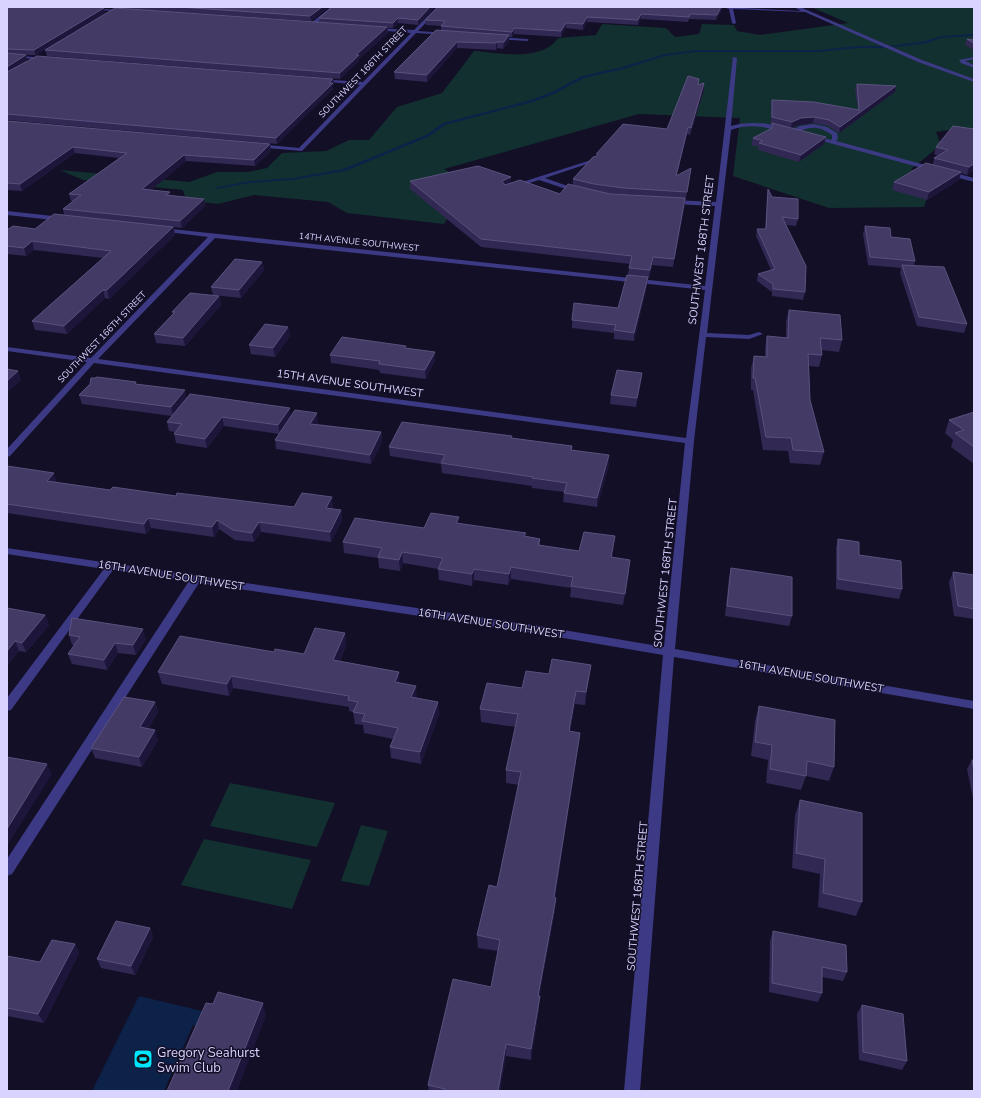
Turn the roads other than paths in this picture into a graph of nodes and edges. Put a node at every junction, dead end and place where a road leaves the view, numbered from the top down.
1 (64, 7) edge
2 (121, 7) edge
3 (334, 7) edge
4 (439, 7) edge
5 (725, 7) edge
6 (730, 7) edge
7 (796, 7) edge
8 (115, 10) junction
9 (130, 12) edge
10 (807, 12) junction
11 (108, 14) edge
12 (734, 23) dead end
13 (304, 24) edge
14 (312, 25) junction
15 (320, 25) edge
16 (368, 29) edge
17 (415, 32) junction
18 (455, 35) edge
19 (487, 37) edge
20 (527, 40) edge
21 (44, 54) edge
22 (7, 56) edge
23 (38, 58) junction
24 (735, 58) dead end
25 (974, 58) edge
26 (54, 59) edge
27 (32, 62) edge
28 (974, 67) edge
29 (311, 80) edge
30 (974, 81) edge
31 (365, 84) junction
32 (728, 129) junction
33 (792, 132) junction
34 (798, 134) edge
35 (805, 135) edge
36 (832, 142) junction
37 (253, 145) edge
38 (593, 161) edge
39 (540, 178) junction
40 (974, 180) edge
41 (506, 189) edge
42 (585, 193) edge
43 (666, 201) edge
44 (718, 204) junction
45 (7, 213) edge
46 (70, 220) edge
47 (158, 230) edge
48 (213, 236) junction
49 (708, 288) junction
50 (759, 334) dead end
51 (703, 335) junction
52 (7, 349) edge
53 (93, 360) junction
54 (690, 440) junction
55 (7, 454) edge
56 (7, 551) edge
57 (111, 566) junction
58 (196, 579) junction
59 (669, 651) junction
60 (974, 705) edge
61 (7, 707) edge
62 (7, 870) edge
63 (632, 1091) edge

1 - 8 street
2 - 8 street
3 - 14 street
4 - 17 street, SOUTHWEST 166TH STREET
5 - 6 street
6 - 10 street
6 - 12 street
7 - 10 street
8 - 9 street
8 - 11 street
10 - 30 street
13 - 14 street
14 - 15 street
16 - 17 street
17 - 18 street
17 - 31 street, SOUTHWEST 166TH STREET
19 - 20 street
21 - 23 street
22 - 23 street
23 - 26 street
23 - 27 street
24 - 32 street, SOUTHWEST 168TH STREET
25 - 28 street
29 - 31 street
31 - 37 street, SOUTHWEST 166TH STREET
32 - 33 street
32 - 44 street, SOUTHWEST 168TH STREET
33 - 34 street
33 - 36 street
35 - 36 street
36 - 40 street
38 - 39 street
39 - 41 street
39 - 42 street
43 - 44 street
44 - 49 street, SOUTHWEST 168TH STREET
45 - 46 street
47 - 48 street, 14TH AVENUE SOUTHWEST
48 - 49 street, 14TH AVENUE SOUTHWEST
48 - 53 street, SOUTHWEST 166TH STREET
49 - 51 street, SOUTHWEST 168TH STREET
50 - 51 street
51 - 54 street, SOUTHWEST 168TH STREET
52 - 53 street, 15TH AVENUE SOUTHWEST
53 - 54 street, 15TH AVENUE SOUTHWEST
53 - 55 street, SOUTHWEST 166TH STREET
54 - 59 street, SOUTHWEST 168TH STREET
56 - 57 street, 16TH AVENUE SOUTHWEST
57 - 58 street, 16TH AVENUE SOUTHWEST
57 - 61 street
58 - 59 street, 16TH AVENUE SOUTHWEST
58 - 62 street
59 - 60 street, 16TH AVENUE SOUTHWEST
59 - 63 street, SOUTHWEST 168TH STREET

